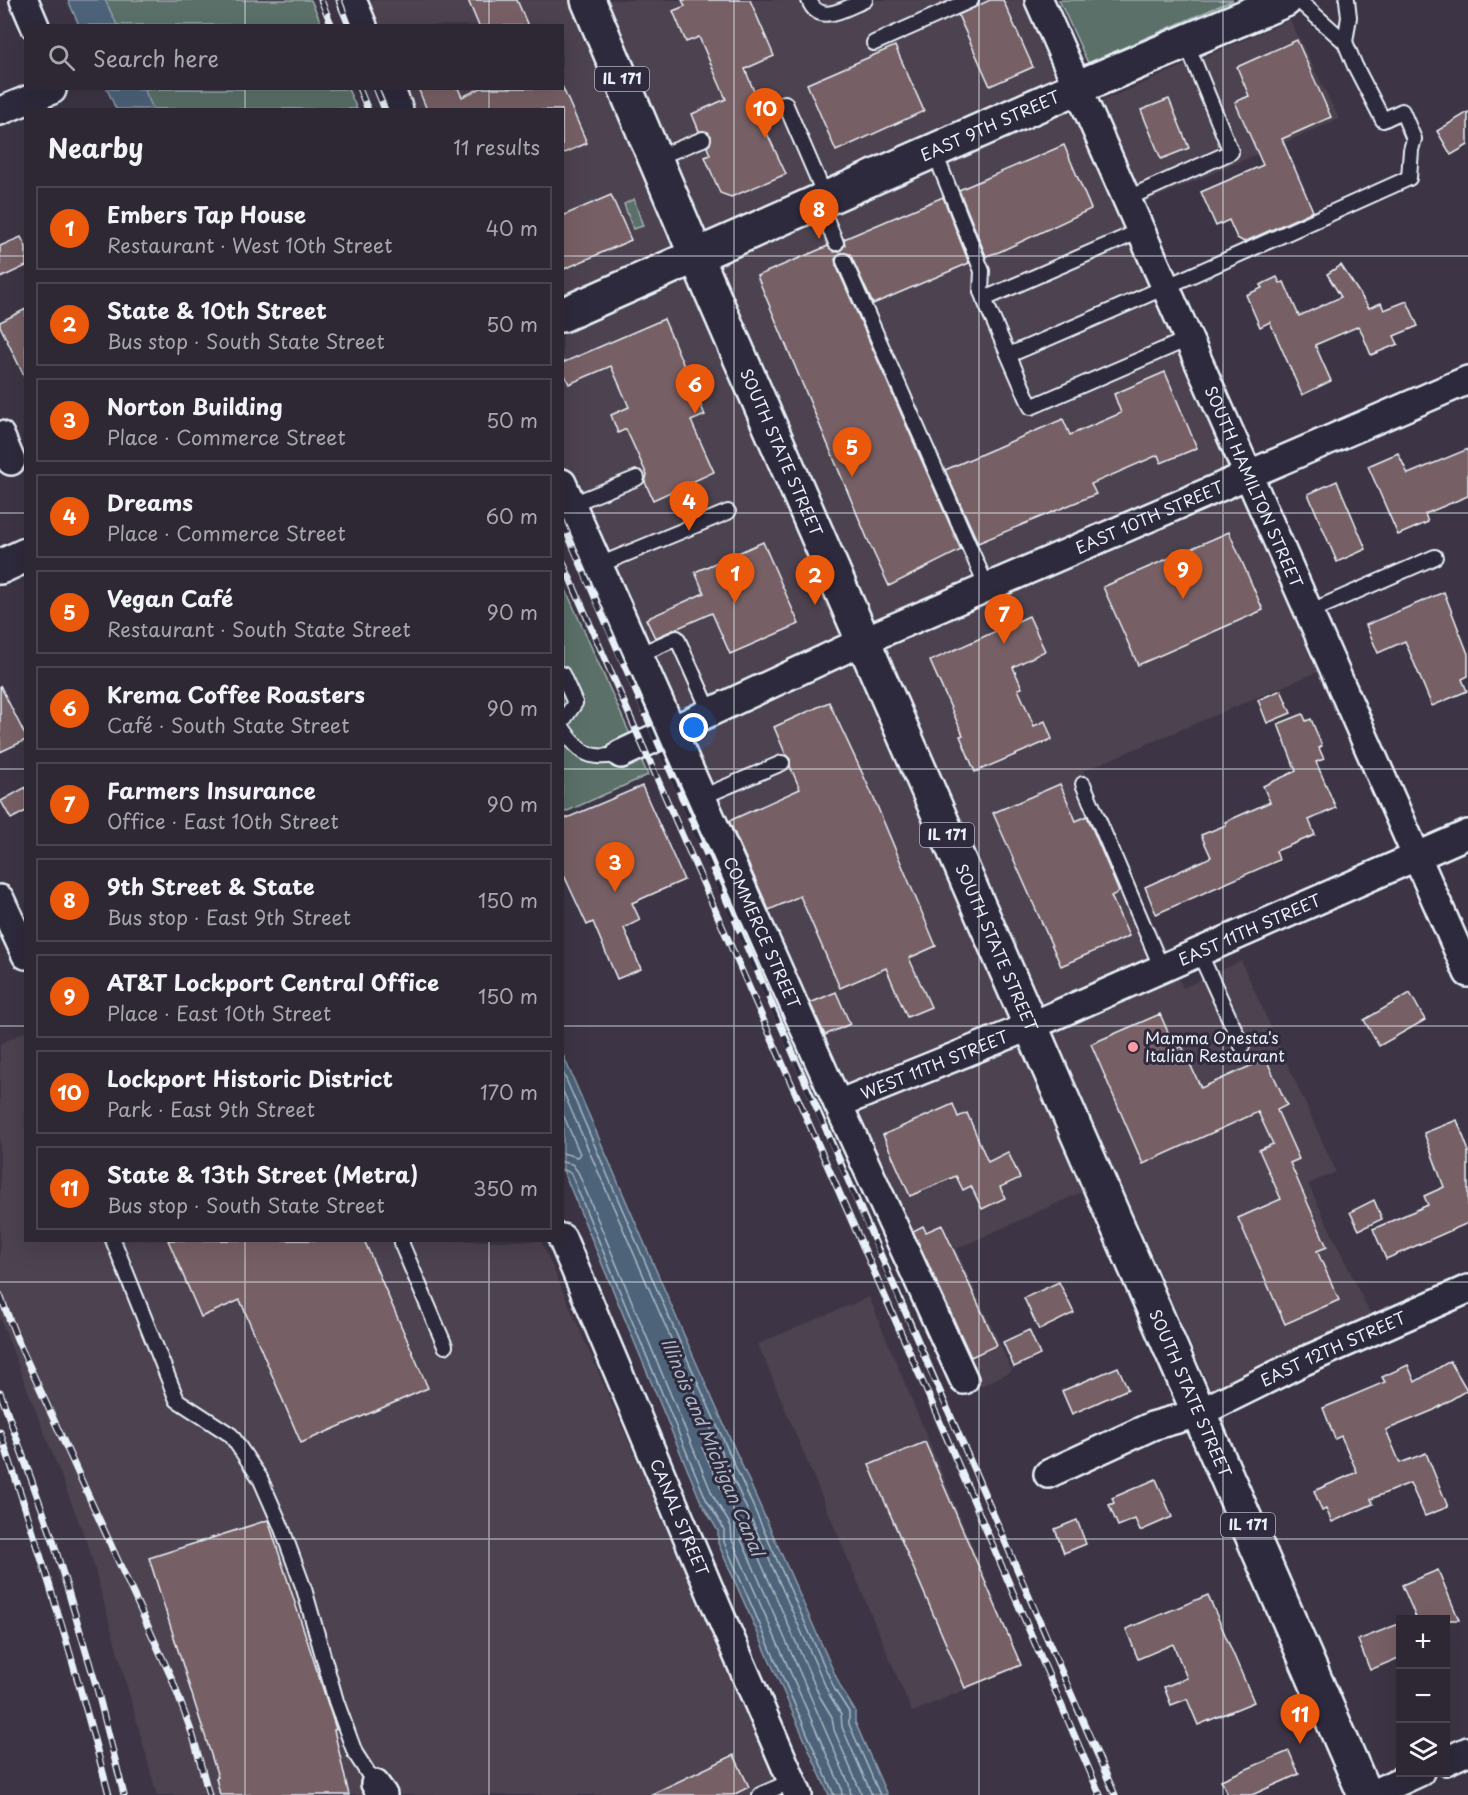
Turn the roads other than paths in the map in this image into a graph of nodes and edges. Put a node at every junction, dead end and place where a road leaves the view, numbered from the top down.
1 (24, 0) edge
2 (352, 0) edge
3 (588, 0) edge
4 (809, 0) edge
5 (865, 0) edge
6 (971, 0) edge
7 (1039, 0) edge
8 (1285, 0) edge
9 (1298, 0) edge
10 (1347, 0) edge
11 (34, 24) edge
12 (362, 24) edge
13 (1185, 42) junction
14 (1345, 42) junction
15 (874, 43) dead end
16 (1076, 88) junction
17 (391, 90) edge
18 (55, 96) edge
19 (398, 108) edge
20 (0, 111) edge
21 (763, 112) dead end
22 (703, 139) dead end
23 (934, 151) junction
24 (656, 158) junction
25 (1126, 200) junction
26 (822, 201) junction
27 (1140, 231) junction
28 (836, 243) dead end
29 (696, 257) junction
30 (844, 261) dead end
31 (1165, 289) junction
32 (984, 298) junction
33 (564, 314) edge
34 (1188, 339) junction
35 (1009, 355) junction
36 (1468, 380) edge
37 (0, 435) edge
38 (11, 461) dead end
39 (1248, 473) junction
40 (637, 478) dead end
41 (567, 494) edge
42 (728, 512) dead end
43 (24, 556) edge
44 (1434, 557) dead end
45 (598, 565) junction
46 (0, 567) edge
47 (987, 587) junction
48 (1309, 612) junction
49 (863, 641) junction
50 (638, 655) junction
51 (564, 678) edge
52 (710, 711) junction
53 (564, 719) edge
54 (564, 730) edge
55 (672, 730) junction
56 (621, 754) joint
57 (782, 763) dead end
58 (1083, 784) dead end
59 (702, 797) junction
60 (1468, 834) edge
61 (1416, 856) junction
62 (0, 899) edge
63 (24, 951) edge
64 (1199, 952) junction
65 (1162, 969) junction
66 (1468, 973) edge
67 (1031, 1026) junction
68 (1242, 1046) dead end
69 (838, 1104) junction
70 (114, 1242) edge
71 (402, 1242) edge
72 (564, 1242) edge
73 (1468, 1289) edge
74 (445, 1346) dead end
75 (964, 1380) dead end
76 (1199, 1413) junction
77 (1048, 1474) dead end
78 (1468, 1751) edge
79 (1450, 1759) edge
80 (1411, 1777) edge
81 (795, 1788) edge
82 (379, 1789) edge
83 (760, 1795) edge
84 (1365, 1795) edge
85 (1370, 1795) edge

1 - 11 street
2 - 12 street
3 - 24 main road, SOUTH STATE STREET / IL 171
4 - 5 lane
6 - 15 lane
7 - 16 street, SOUTH HAMILTON STREET
8 - 13 main road, EAST 9TH STREET
9 - 14 lane
10 - 14 lane
13 - 16 main road, EAST 9TH STREET
13 - 25 lane
14 - 31 lane
16 - 23 main road, EAST 9TH STREET
16 - 25 street, SOUTH HAMILTON STREET
17 - 19 street
18 - 20 street
21 - 26 lane
22 - 24 lane
23 - 26 main road, EAST 9TH STREET
23 - 32 lane
24 - 29 main road, SOUTH STATE STREET / IL 171
25 - 27 street, SOUTH HAMILTON STREET
26 - 28 lane
26 - 29 main road, EAST 9TH STREET
27 - 31 street, SOUTH HAMILTON STREET
27 - 32 lane
29 - 33 main road, EAST 9TH STREET
29 - 49 main road, SOUTH STATE STREET / IL 171
30 - 47 lane
31 - 34 street, SOUTH HAMILTON STREET
31 - 35 lane
32 - 35 lane
34 - 35 lane
34 - 39 street, SOUTH HAMILTON STREET
36 - 39 street, EAST 10TH STREET
37 - 38 street
39 - 47 street, EAST 10TH STREET
39 - 48 street, SOUTH HAMILTON STREET
40 - 41 lane
41 - 45 street, COMMERCE STREET
42 - 45 lane
43 - 46 main road
44 - 48 lane
45 - 50 street, COMMERCE STREET
47 - 49 street, EAST 10TH STREET
48 - 61 street, SOUTH HAMILTON STREET
49 - 52 street, EAST 10TH STREET
49 - 67 main road, SOUTH STATE STREET / IL 171
50 - 52 lane
50 - 55 street, COMMERCE STREET
51 - 53 lane
52 - 55 street, EAST 10TH STREET
54 - 56 lane
55 - 56 street, EAST 10TH STREET
55 - 59 street, COMMERCE STREET
57 - 59 lane
58 - 65 lane
59 - 69 street, COMMERCE STREET
60 - 61 street, EAST 11TH STREET
61 - 64 street, EAST 11TH STREET
61 - 66 street, SOUTH HAMILTON STREET
62 - 63 street
64 - 65 street, EAST 11TH STREET
64 - 68 lane
65 - 67 street, EAST 11TH STREET
67 - 69 street, WEST 11TH STREET
67 - 76 main road, SOUTH STATE STREET / IL 171
69 - 75 street, COMMERCE STREET
70 - 82 lane
71 - 74 lane
72 - 81 street, CANAL STREET
73 - 76 street, EAST 12TH STREET
76 - 77 street, EAST 12TH STREET
76 - 84 main road, SOUTH STATE STREET / IL 171
78 - 79 street
80 - 85 street
81 - 83 lane

